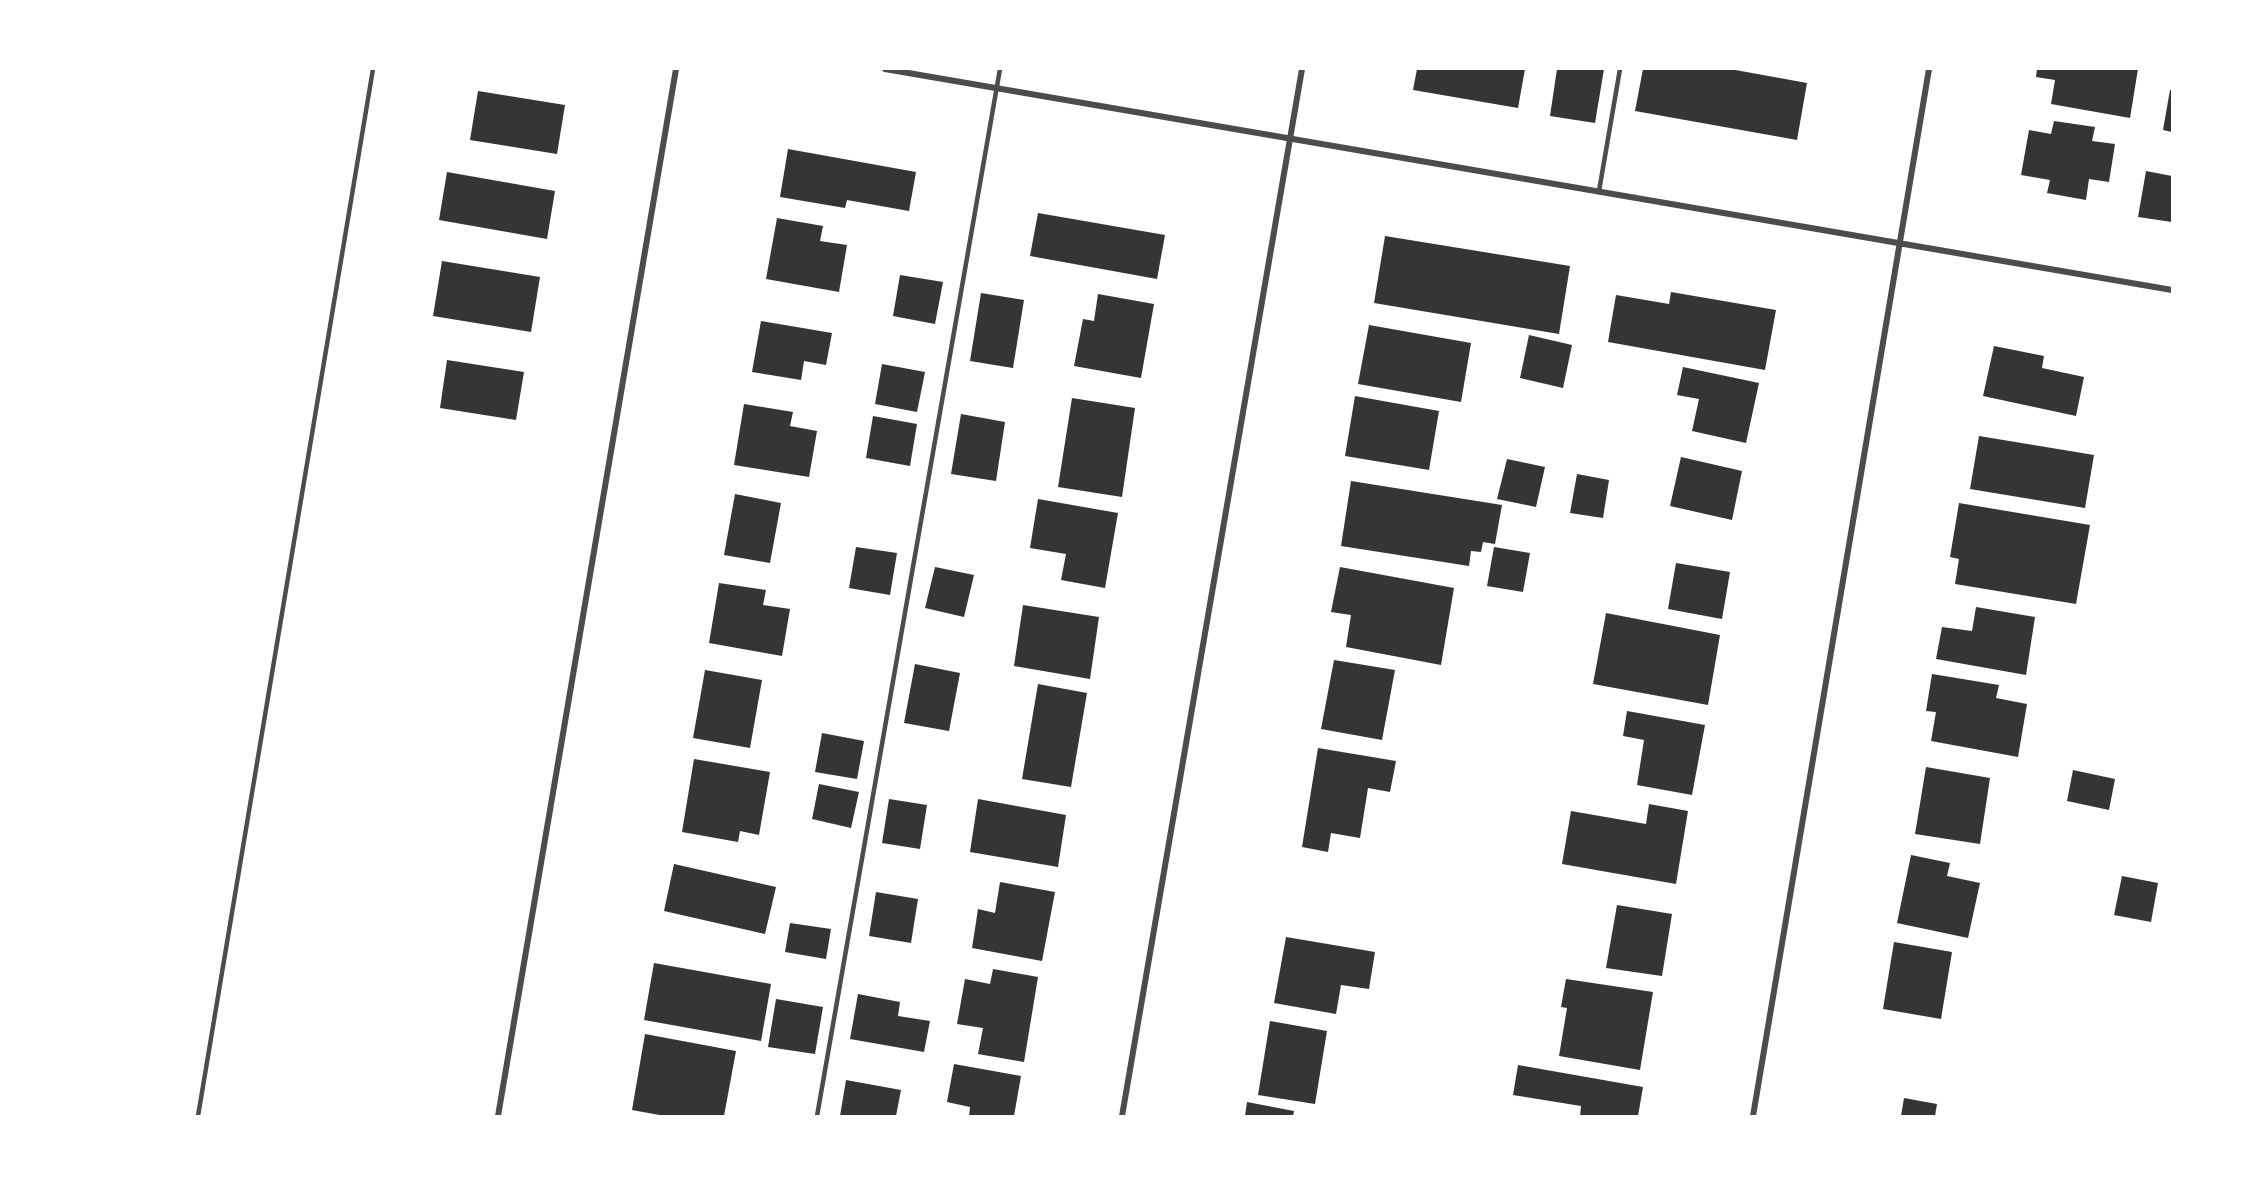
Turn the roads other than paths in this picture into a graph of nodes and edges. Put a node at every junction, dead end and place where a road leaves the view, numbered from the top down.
1 (374, 69) edge
2 (676, 69) edge
3 (885, 69) edge
4 (1000, 69) edge
5 (1302, 69) edge
6 (1620, 69) edge
7 (1929, 69) edge
8 (996, 88) junction
9 (1290, 138) junction
10 (1599, 191) junction
11 (1900, 243) junction
12 (2172, 290) edge
13 (198, 1116) edge
14 (498, 1116) edge
15 (817, 1116) edge
16 (1122, 1116) edge
17 (1753, 1116) edge

1 - 13 lane
2 - 14 street
3 - 8 street
4 - 8 lane
5 - 9 street
6 - 10 lane
7 - 11 street
8 - 9 street
8 - 15 lane
9 - 10 street
9 - 16 street
10 - 11 street
11 - 12 street
11 - 17 street

